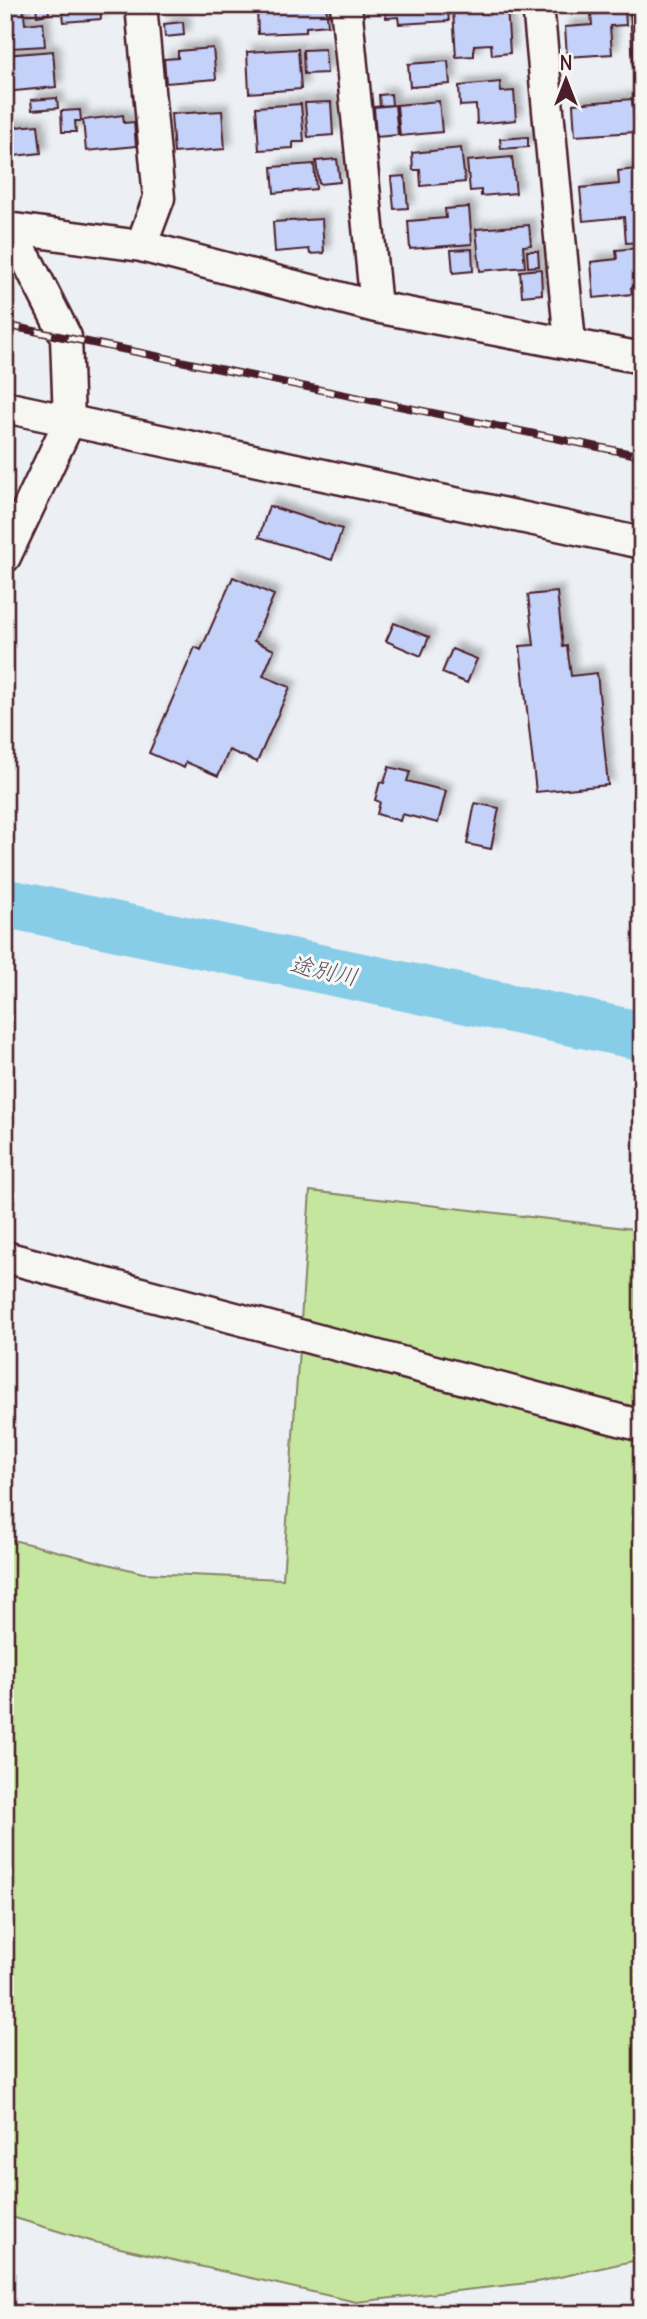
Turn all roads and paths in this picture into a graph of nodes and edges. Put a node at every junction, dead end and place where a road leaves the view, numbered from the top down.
1 (141, 5) edge
2 (346, 5) edge
3 (538, 5) edge
4 (6, 228) edge
5 (141, 246) junction
6 (376, 307) junction
7 (570, 343) junction
8 (642, 358) edge
9 (5, 407) edge
10 (69, 422) junction
11 (642, 543) edge
12 (5, 556) edge
13 (5, 1257) edge
14 (642, 1426) edge

1 - 5 street
2 - 6 street
3 - 7 street
4 - 5 street
4 - 10 street
5 - 6 street
6 - 7 street
7 - 8 street
9 - 10 street
10 - 11 street
10 - 12 street
13 - 14 street

